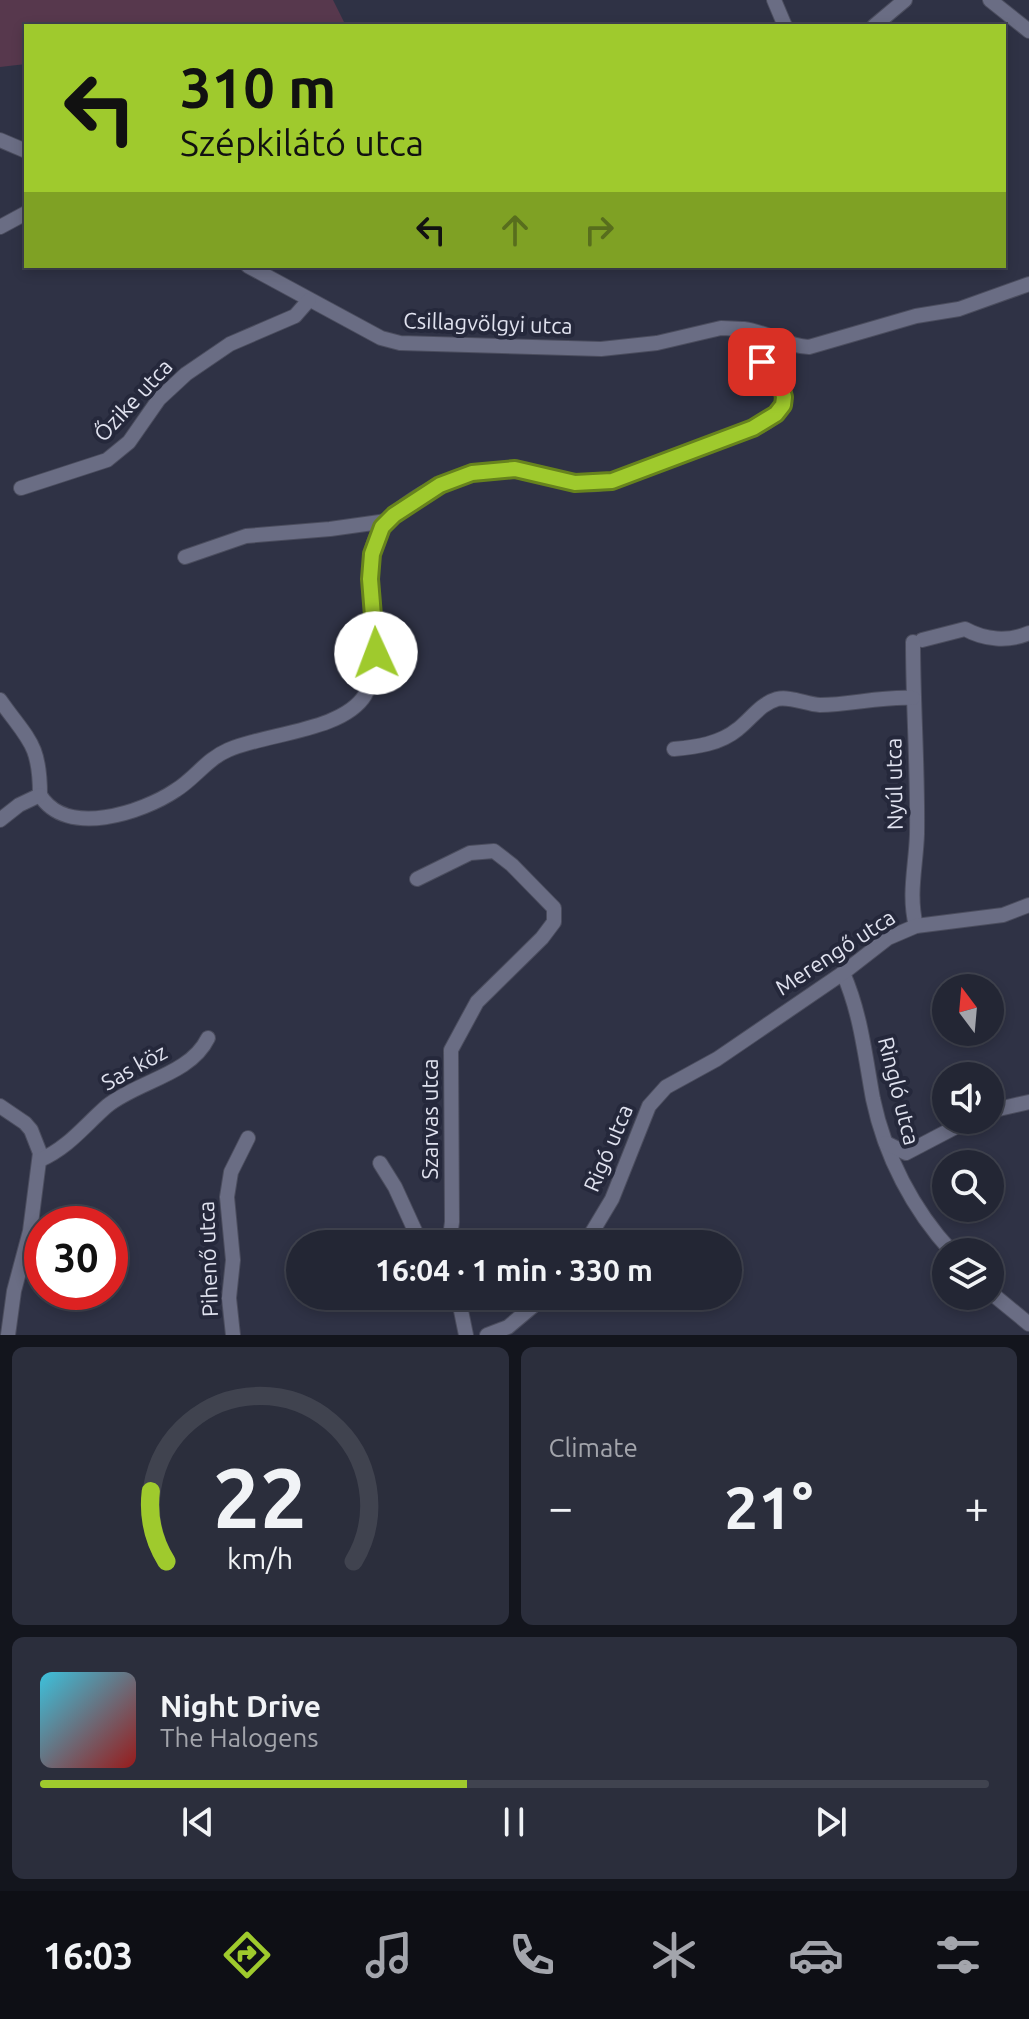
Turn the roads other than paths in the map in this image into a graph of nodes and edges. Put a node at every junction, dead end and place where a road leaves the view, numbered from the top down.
1 (774, 0) edge
2 (905, 0) edge
3 (990, 0) edge
4 (784, 24) edge
5 (876, 24) edge
6 (1029, 31) edge
7 (0, 140) edge
8 (24, 150) edge
9 (24, 214) edge
10 (0, 227) edge
11 (252, 268) edge
12 (1029, 284) edge
13 (309, 300) junction
14 (743, 329) junction
15 (21, 488) dead end
16 (387, 521) junction
17 (185, 557) dead end
18 (1029, 633) edge
19 (913, 698) junction
20 (0, 700) edge
21 (674, 749) dead end
22 (40, 795) junction
23 (0, 820) edge
24 (417, 879) dead end
25 (1029, 905) edge
26 (916, 926) junction
27 (843, 973) junction
28 (208, 1038) dead end
29 (682, 1078) joint
30 (1029, 1102) edge
31 (0, 1106) edge
32 (1004, 1108) edge
33 (942, 1134) edge
34 (248, 1138) dead end
35 (886, 1143) junction
36 (40, 1160) junction
37 (380, 1163) dead end
38 (415, 1230) edge
39 (451, 1230) edge
40 (593, 1230) edge
41 (940, 1238) edge
42 (1004, 1303) edge
43 (461, 1310) edge
44 (528, 1310) edge
45 (1029, 1324) edge
46 (8, 1335) edge
47 (233, 1335) edge
48 (466, 1335) edge
49 (487, 1335) edge

1 - 4 street
2 - 5 street
3 - 6 street
7 - 8 street
9 - 10 street
11 - 13 street, Csillagvölgyi utca
12 - 14 street, Csillagvölgyi utca
13 - 14 street, Csillagvölgyi utca
13 - 15 street, Őzike utca
14 - 16 street
16 - 17 street
16 - 22 street
18 - 19 street, Nyúl utca
19 - 21 street
19 - 26 street, Nyúl utca
20 - 22 street
22 - 23 street
24 - 39 street, Szarvas utca
25 - 26 street, Merengő utca
26 - 27 street, Merengő utca
27 - 29 street, Merengő utca
27 - 35 street, Ringló utca
28 - 36 street, Sas köz
29 - 40 street, Rigó utca
30 - 32 street
31 - 36 street
33 - 35 street
34 - 47 street, Pihenő utca
35 - 41 street, Ringló utca
36 - 46 street
37 - 38 street
42 - 45 street
43 - 48 street
44 - 49 street

